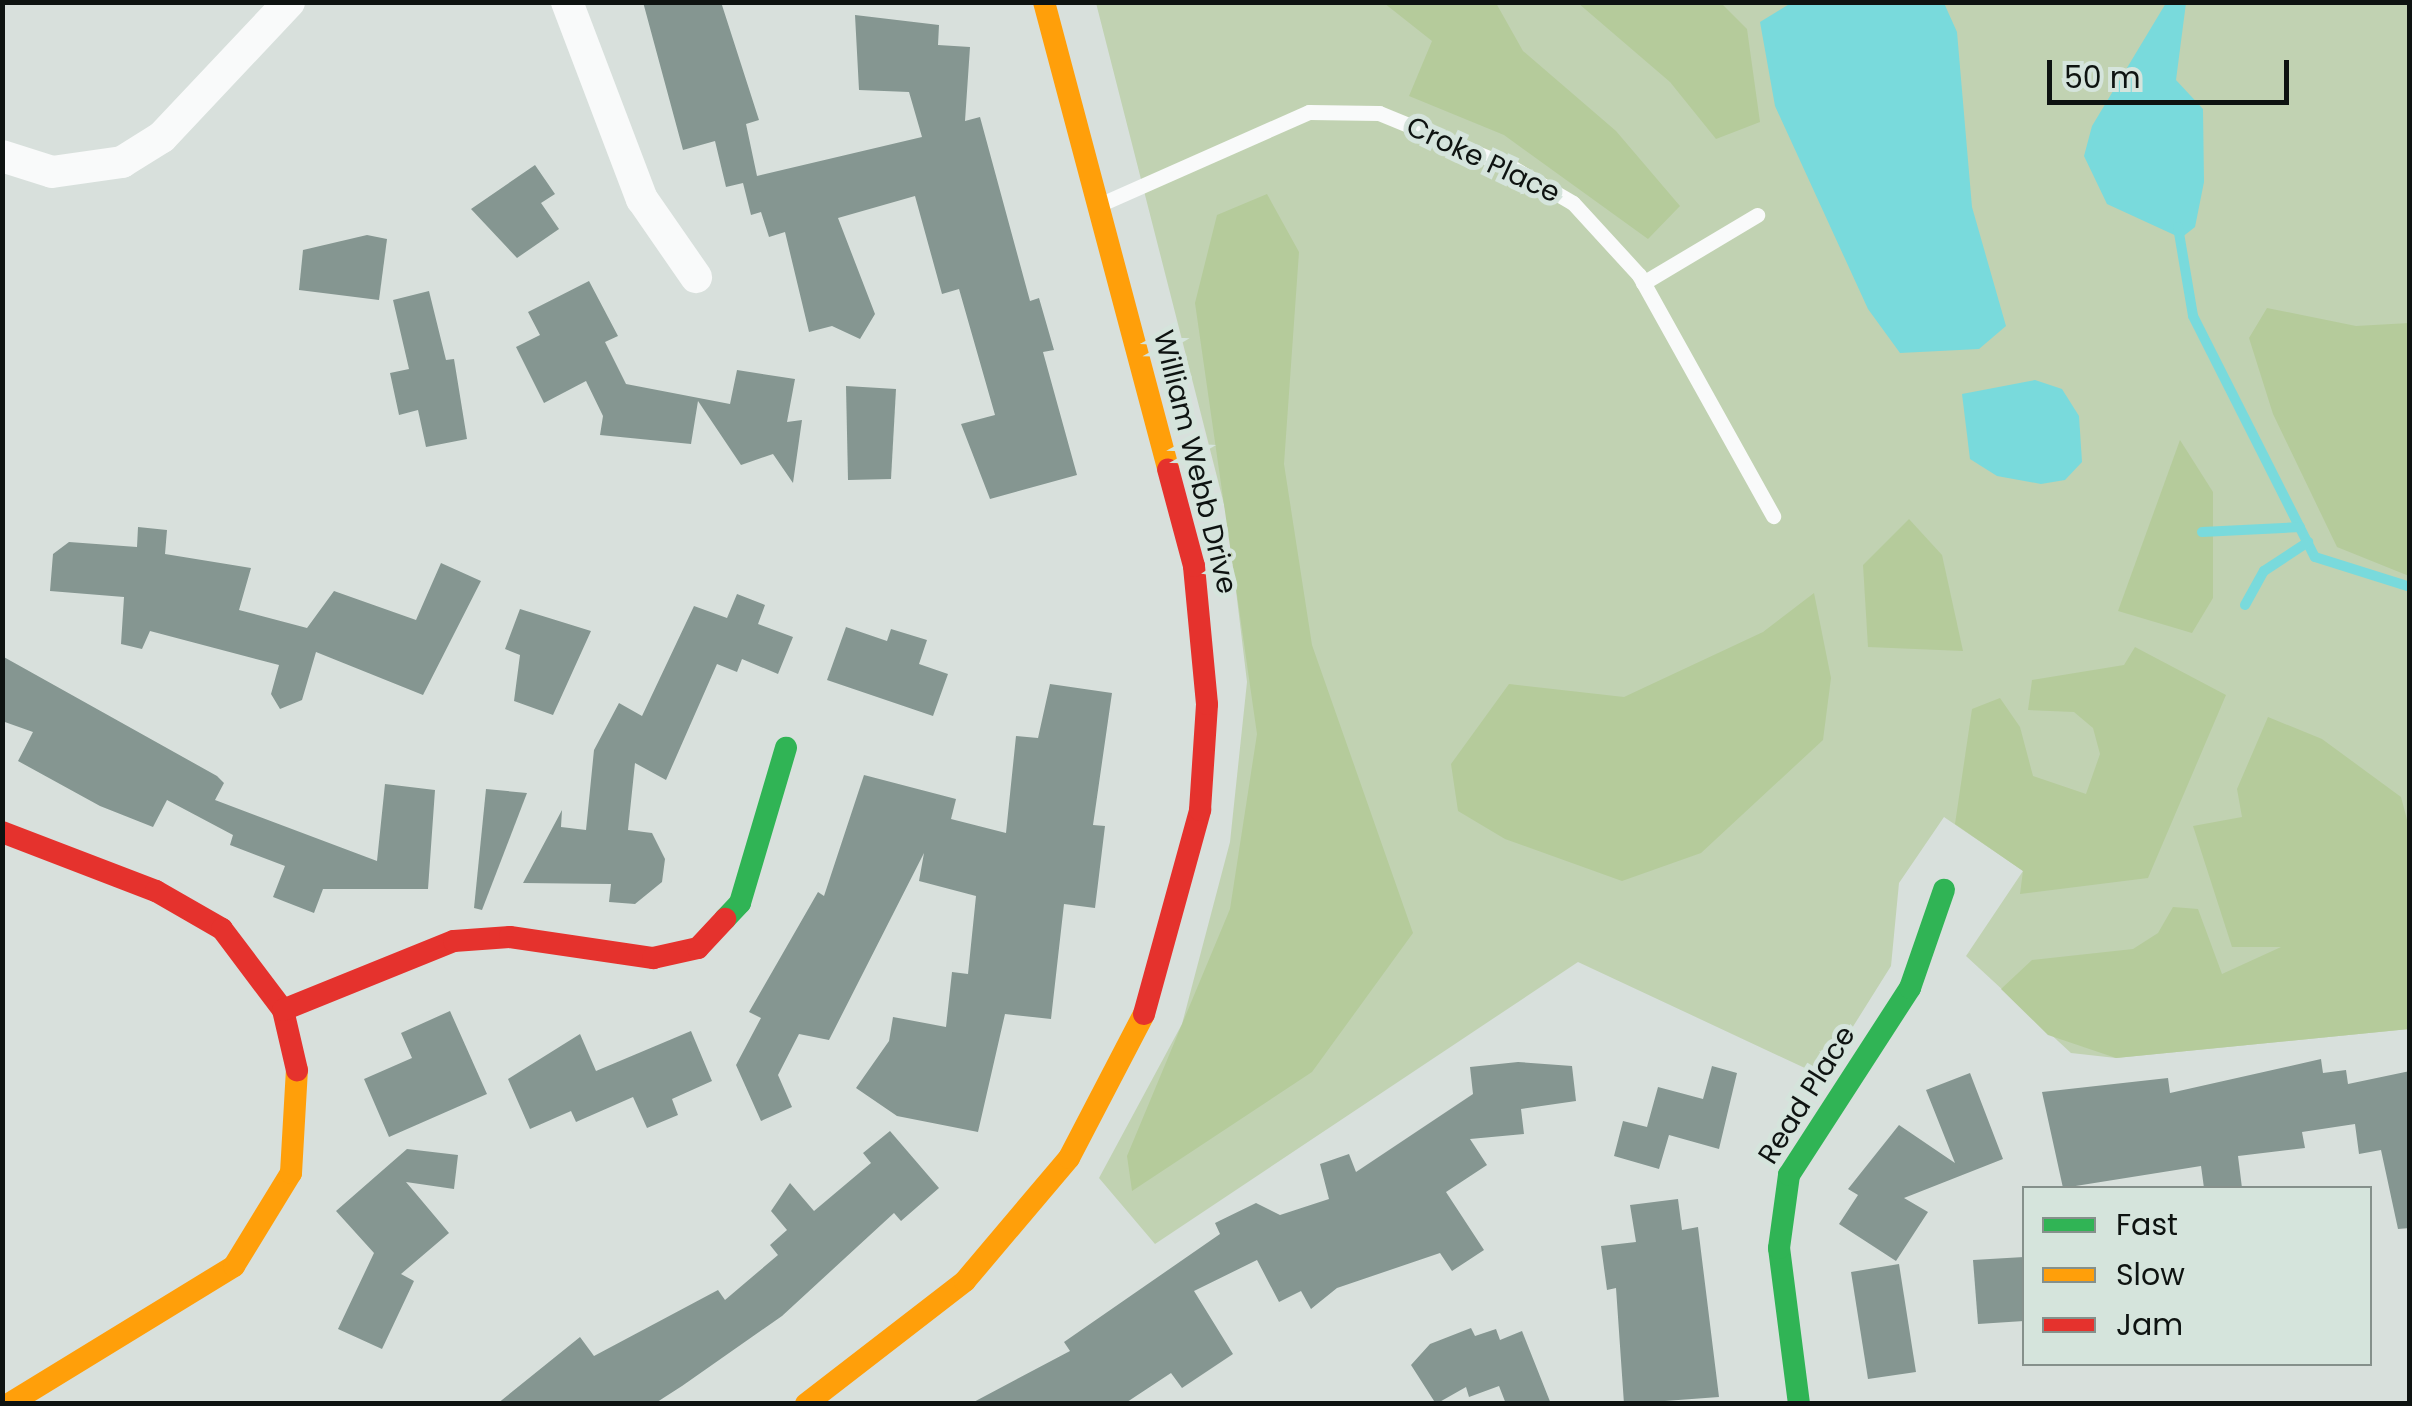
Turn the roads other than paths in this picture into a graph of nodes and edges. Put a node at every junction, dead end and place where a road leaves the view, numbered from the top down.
1 (290, 2) edge
2 (567, 2) edge
3 (1044, 2) edge
4 (2, 156) edge
5 (1099, 205) junction
6 (1757, 215) dead end
7 (696, 278) dead end
8 (1644, 284) junction
9 (1773, 516) dead end
10 (786, 748) dead end
11 (2, 832) edge
12 (1944, 890) dead end
13 (284, 1010) junction
14 (9, 1404) edge
15 (806, 1404) edge
16 (1799, 1404) edge

1 - 4 street
2 - 7 street
3 - 5 street, William Webb Drive
5 - 8 lane, Croke Place
5 - 15 street, William Webb Drive
6 - 8 lane
8 - 9 lane, Croke Place
10 - 13 street
11 - 13 street
12 - 16 street, Read Place
13 - 14 street

